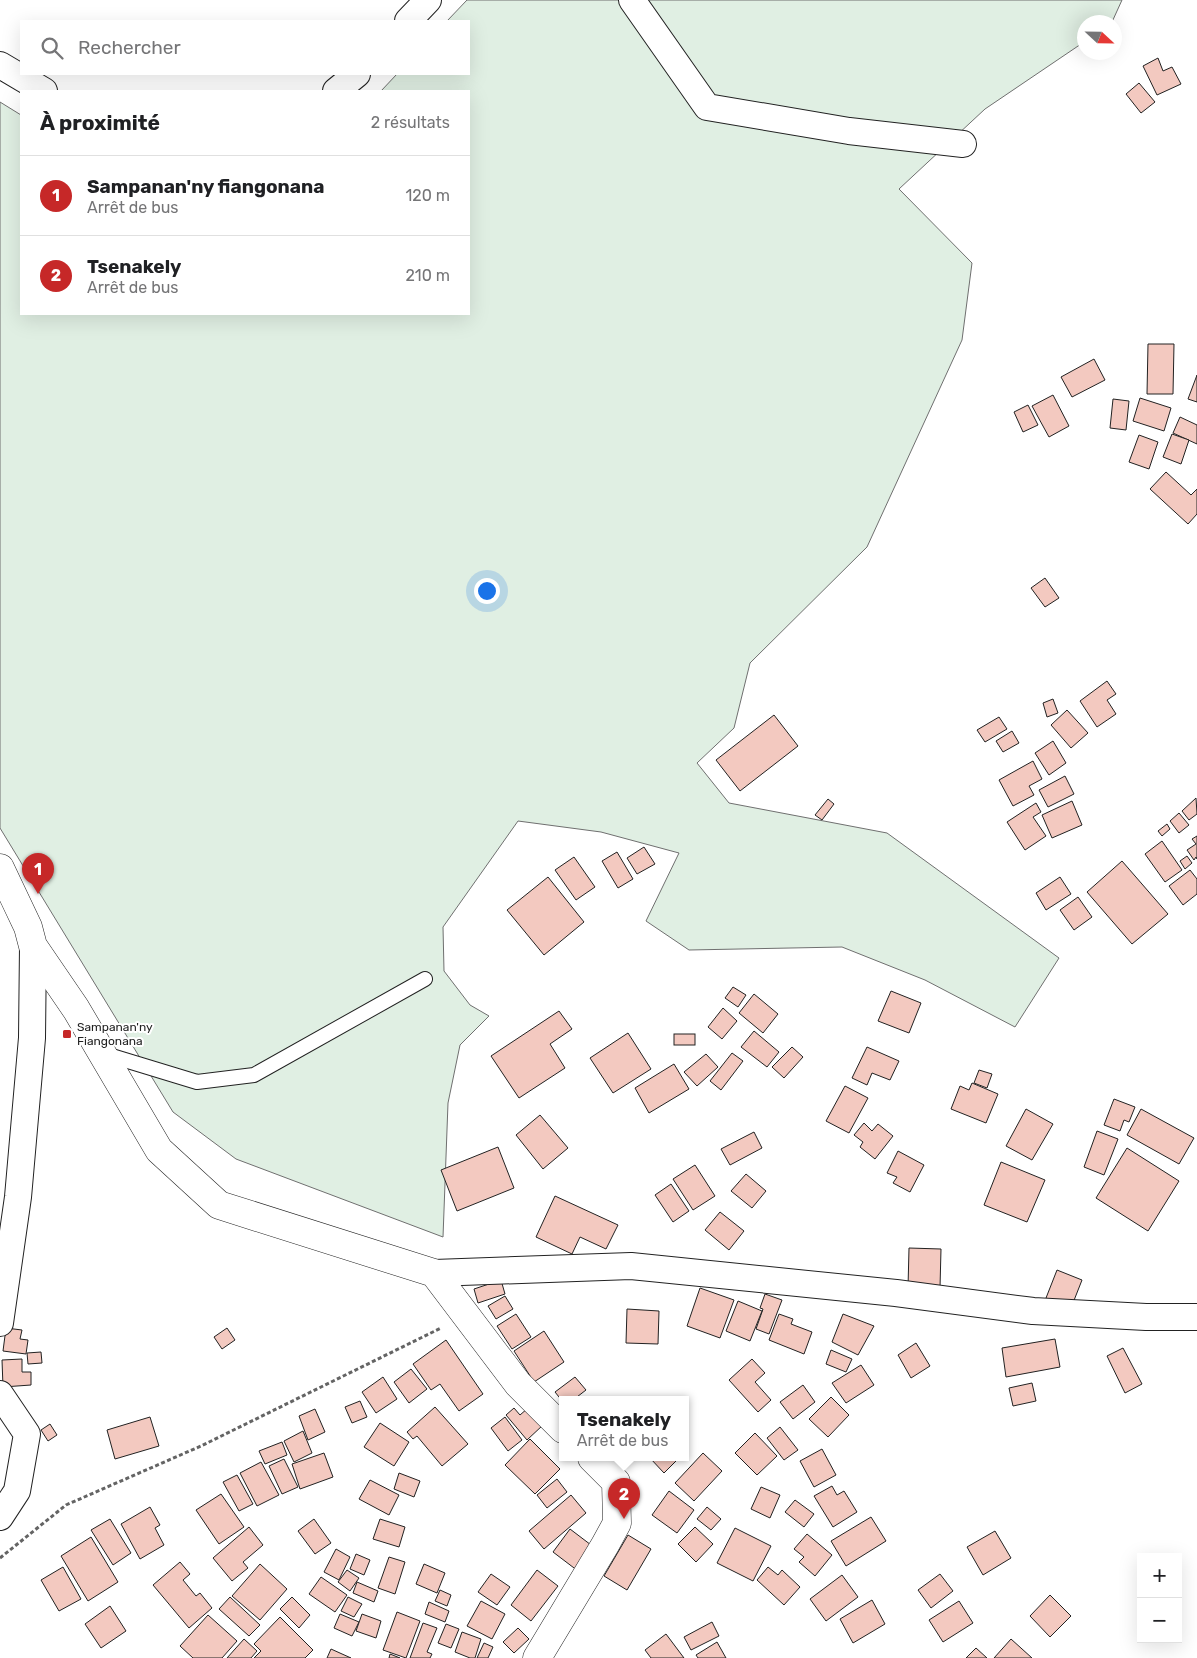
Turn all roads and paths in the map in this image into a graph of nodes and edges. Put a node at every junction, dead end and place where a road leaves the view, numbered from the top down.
1 (428, 0) edge
2 (632, 0) edge
3 (409, 20) edge
4 (0, 65) edge
5 (356, 75) edge
6 (42, 90) edge
7 (337, 90) edge
8 (963, 144) dead end
9 (0, 868) edge
10 (33, 946) junction
11 (425, 980) dead end
12 (102, 1054) junction
13 (434, 1272) junction
14 (466, 1316) junction
15 (1197, 1317) edge
16 (0, 1323) edge
17 (0, 1394) edge
18 (559, 1425) edge
19 (595, 1461) edge
20 (0, 1517) edge
21 (0, 1558) edge
22 (536, 1658) edge

1 - 3 street
2 - 8 street
4 - 6 street
5 - 7 street
9 - 10 street
10 - 12 street
10 - 16 street
11 - 12 lane
12 - 13 street
13 - 14 street
13 - 15 street
14 - 18 street
14 - 21 path
17 - 20 street
19 - 22 street

